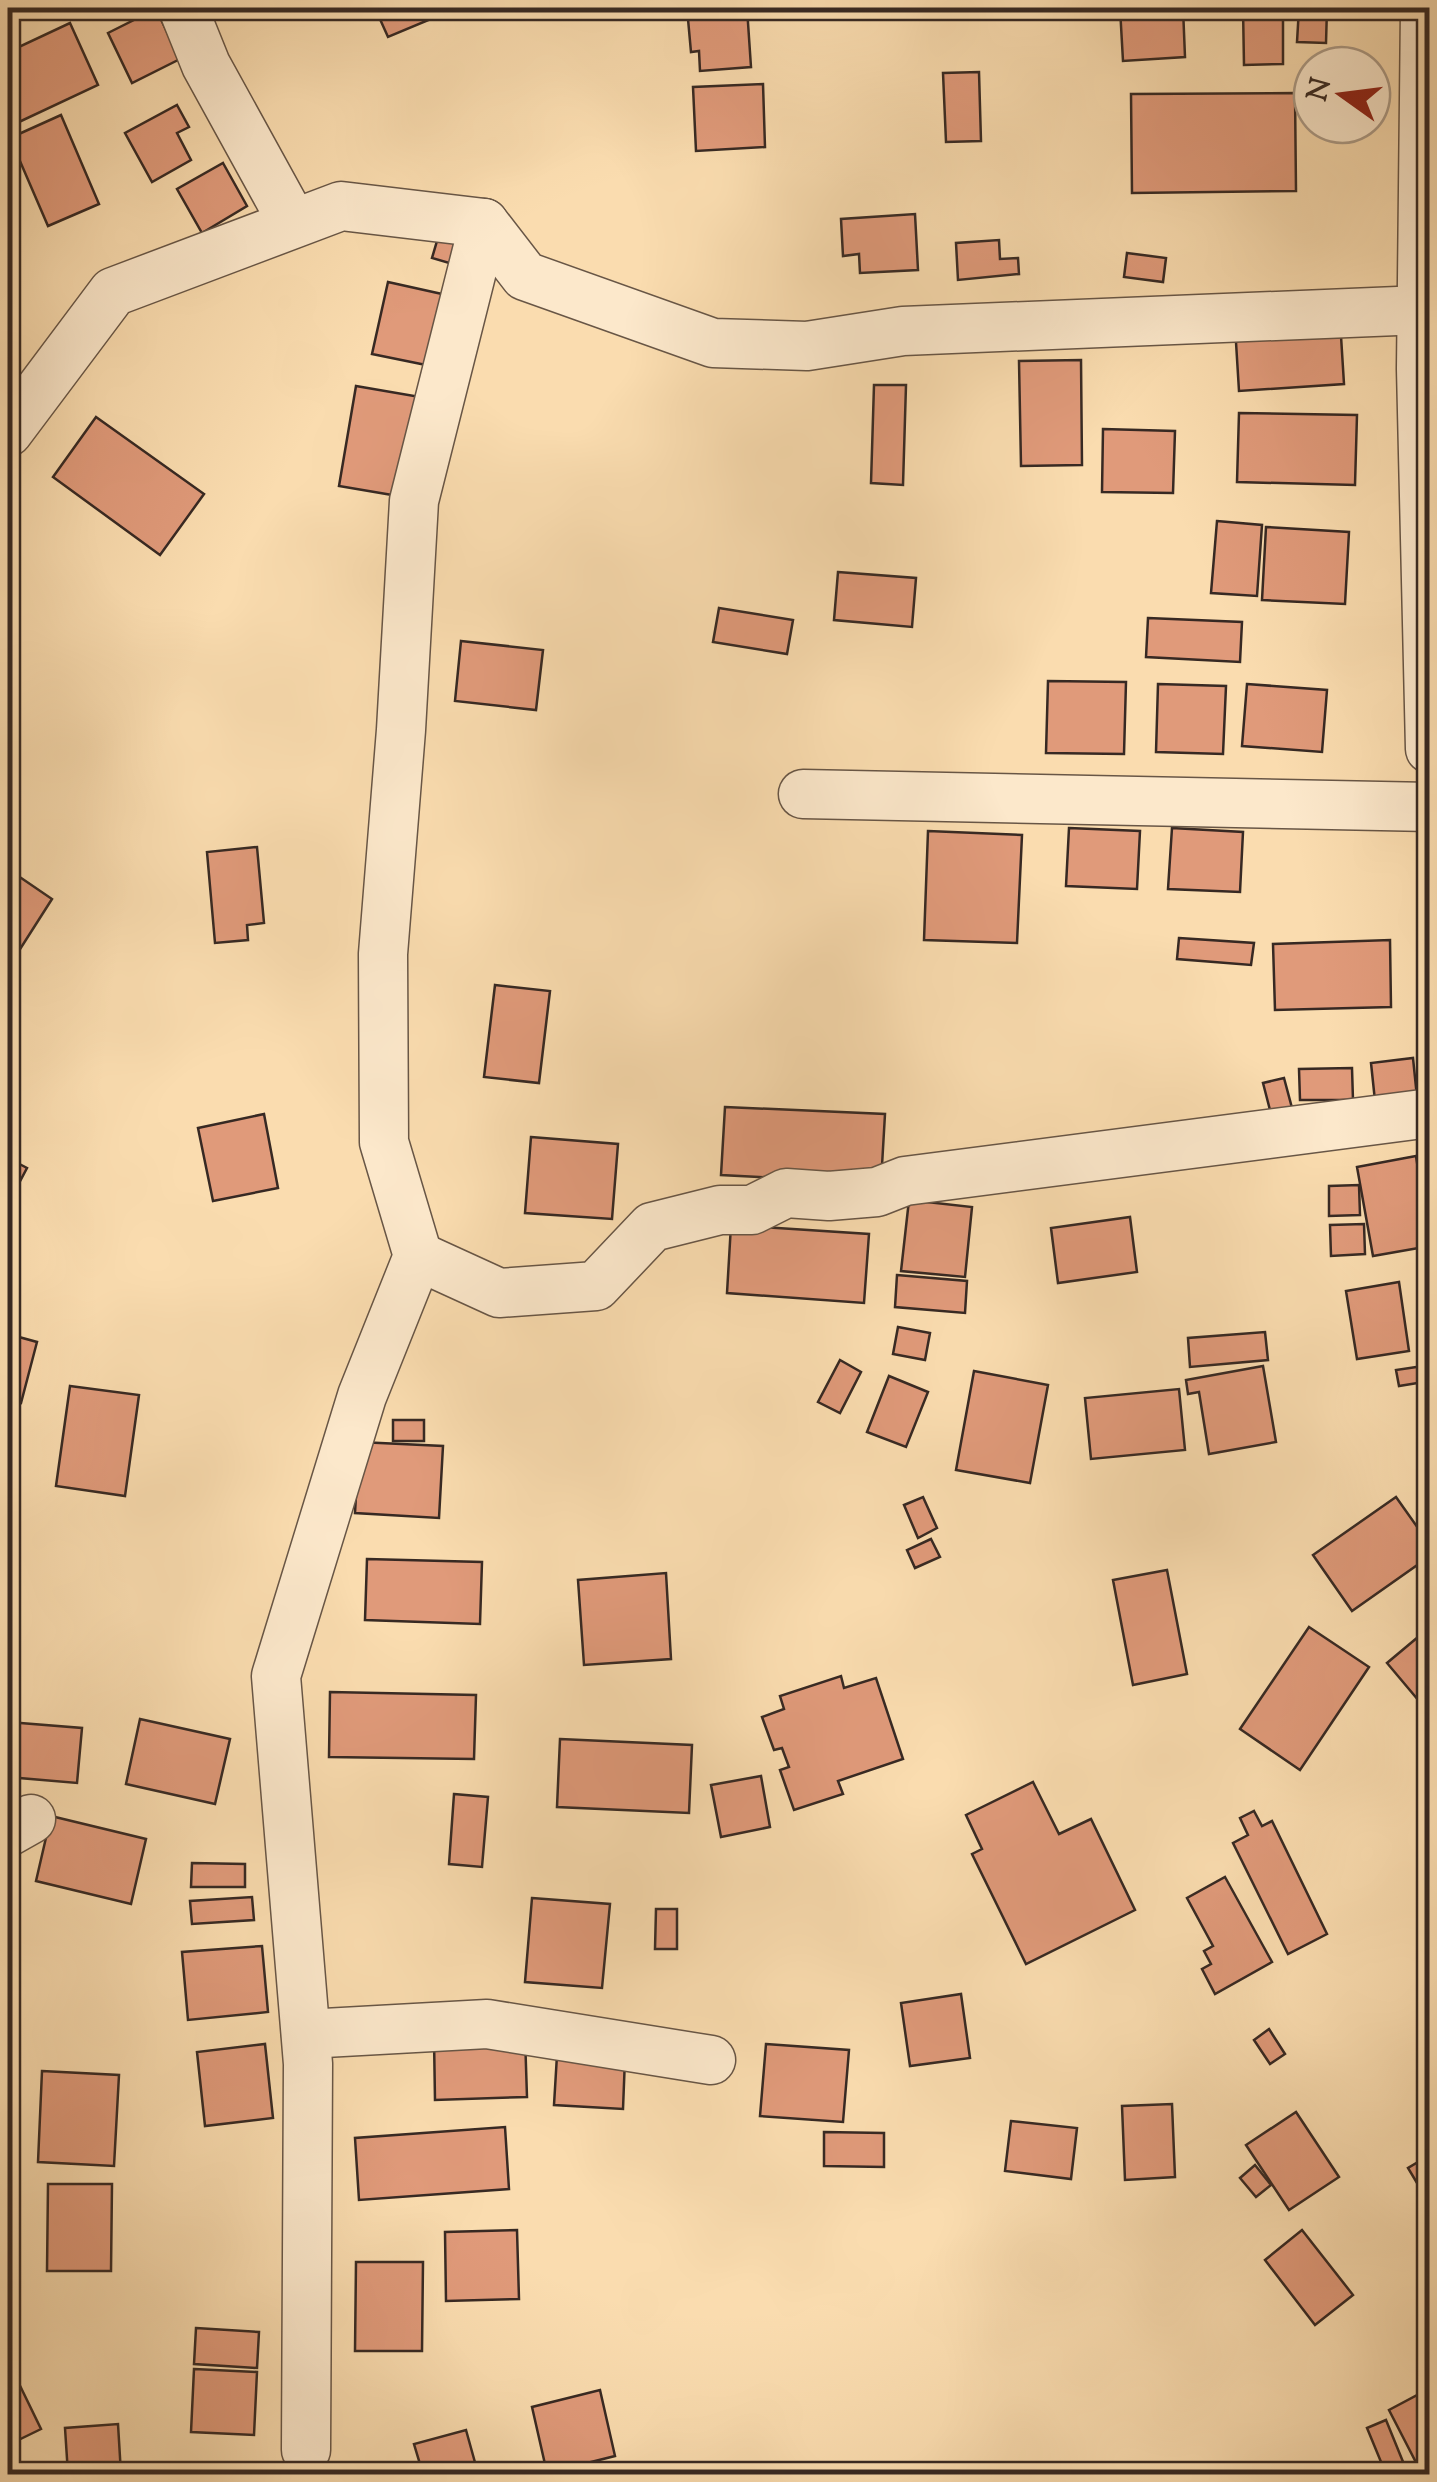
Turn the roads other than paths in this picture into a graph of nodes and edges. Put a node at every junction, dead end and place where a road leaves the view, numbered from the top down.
1 (183, 8) edge
2 (1425, 8) edge
3 (293, 223) junction
4 (484, 223) junction
5 (1422, 310) junction
6 (8, 432) edge
7 (1430, 750) edge
8 (803, 794) dead end
9 (1430, 808) edge
10 (1430, 1113) edge
11 (418, 1256) junction
12 (306, 2034) junction
13 (711, 2060) dead end
14 (306, 2450) dead end

1 - 3 street
2 - 5 street
3 - 4 street
3 - 6 street
4 - 5 street
4 - 11 street
5 - 7 street
8 - 9 street
10 - 11 street
11 - 12 street
12 - 13 street
12 - 14 street

